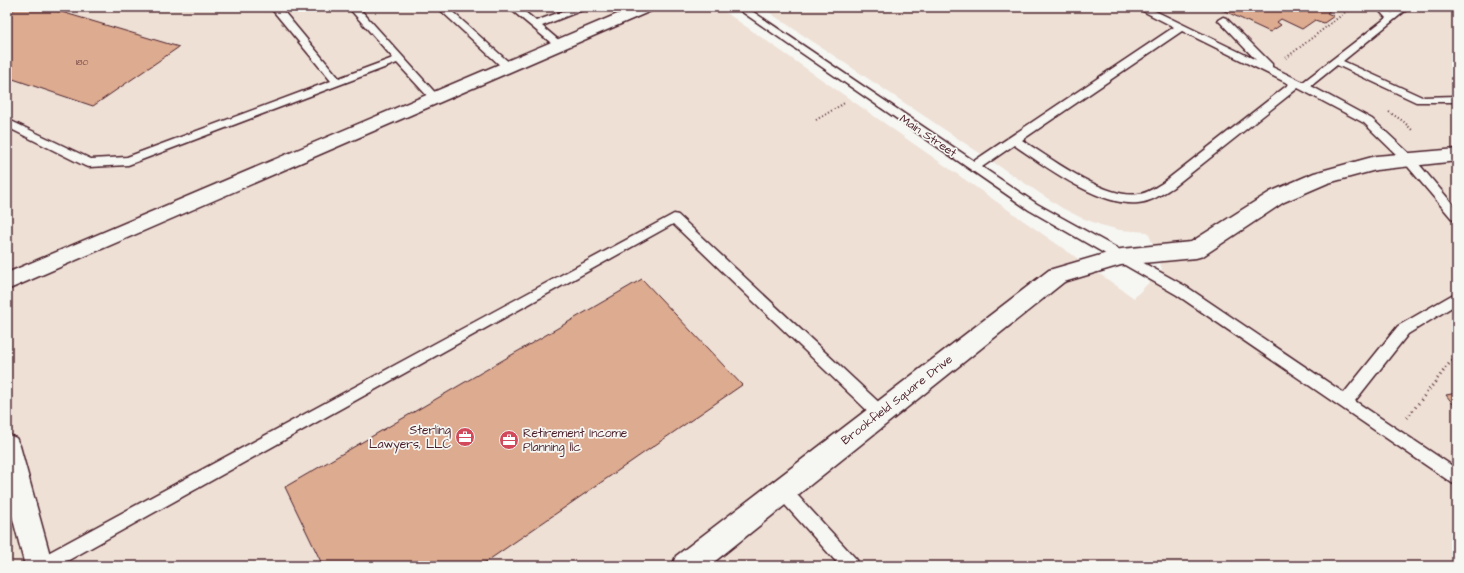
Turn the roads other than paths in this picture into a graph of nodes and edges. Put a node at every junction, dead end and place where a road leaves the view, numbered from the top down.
1 (275, 7) edge
2 (352, 7) edge
3 (442, 7) edge
4 (513, 7) edge
5 (582, 7) edge
6 (647, 7) edge
7 (740, 7) edge
8 (1140, 7) edge
9 (1381, 7) edge
10 (1405, 7) edge
11 (1391, 18) junction
12 (1223, 20) dead end
13 (536, 26) junction
14 (1181, 27) junction
15 (559, 45) junction
16 (400, 59) junction
17 (1336, 62) junction
18 (508, 67) junction
19 (1274, 72) junction
20 (337, 82) junction
21 (1301, 85) junction
22 (435, 98) junction
23 (1457, 99) edge
24 (7, 123) edge
25 (1014, 140) junction
26 (1457, 155) edge
27 (1408, 159) junction
28 (974, 167) junction
29 (1457, 217) edge
30 (1121, 257) junction
31 (7, 282) edge
32 (1457, 297) edge
33 (1345, 402) junction
34 (880, 413) junction
35 (7, 446) edge
36 (1457, 478) edge
37 (782, 490) junction
38 (40, 566) edge
39 (686, 566) edge
40 (851, 566) edge

1 - 20 lane
2 - 16 lane
3 - 18 lane
4 - 13 lane
5 - 13 lane
6 - 15 street
7 - 28 lane, Main Street
8 - 14 lane
9 - 11 lane
10 - 11 lane
11 - 17 lane
12 - 19 lane
13 - 15 lane
14 - 19 lane
14 - 25 lane
15 - 18 street
16 - 20 lane
16 - 22 lane
17 - 21 lane
17 - 23 lane
18 - 22 street
19 - 21 lane
20 - 24 lane
21 - 25 lane
21 - 27 lane
22 - 31 street
25 - 28 lane
26 - 27 street, Brookfield Square Drive
27 - 29 lane
27 - 30 street, Brookfield Square Drive
28 - 30 lane, Main Street
30 - 33 lane, Main Street
30 - 34 street, Brookfield Square Drive
32 - 33 lane
33 - 36 lane, Main Street
34 - 37 street, Brookfield Square Drive
34 - 38 lane
35 - 38 street
37 - 39 street, Brookfield Square Drive
37 - 40 lane

